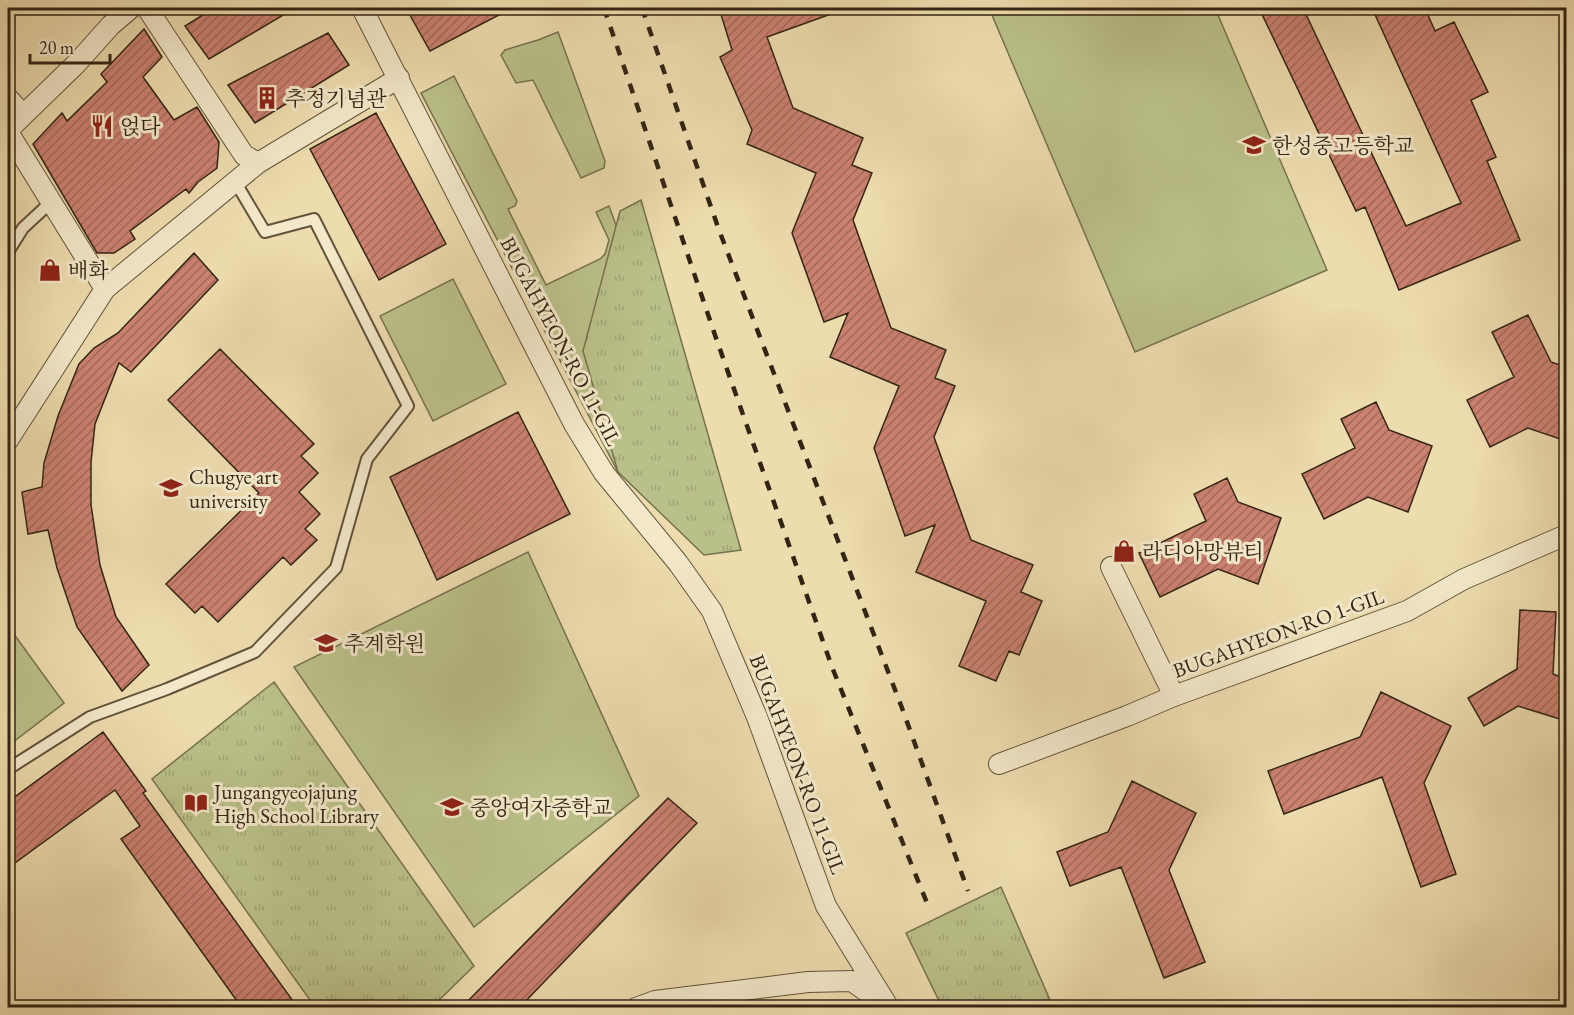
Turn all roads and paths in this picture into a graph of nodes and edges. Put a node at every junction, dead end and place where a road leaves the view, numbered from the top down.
1 (131, 8) edge
2 (147, 8) edge
3 (362, 8) edge
4 (399, 78) junction
5 (8, 98) edge
6 (22, 114) junction
7 (8, 131) edge
8 (258, 163) junction
9 (236, 183) junction
10 (51, 202) junction
11 (8, 252) edge
12 (105, 289) junction
13 (8, 440) edge
14 (1566, 535) edge
15 (1111, 567) dead end
16 (1174, 696) junction
17 (999, 764) dead end
18 (8, 770) edge
19 (888, 1007) edge
20 (636, 1008) edge

1 - 6 street
2 - 8 street
3 - 4 street, BUGAHYEON-RO 11-GIL
4 - 8 street
4 - 19 street, BUGAHYEON-RO 11-GIL
5 - 6 street
6 - 7 street
7 - 10 street
8 - 9 street
9 - 12 street
9 - 18 lane
10 - 11 lane
10 - 12 street
12 - 13 street
14 - 16 street, BUGAHYEON-RO 1-GIL
15 - 16 street
16 - 17 street, BUGAHYEON-RO 1-GIL
19 - 20 street

